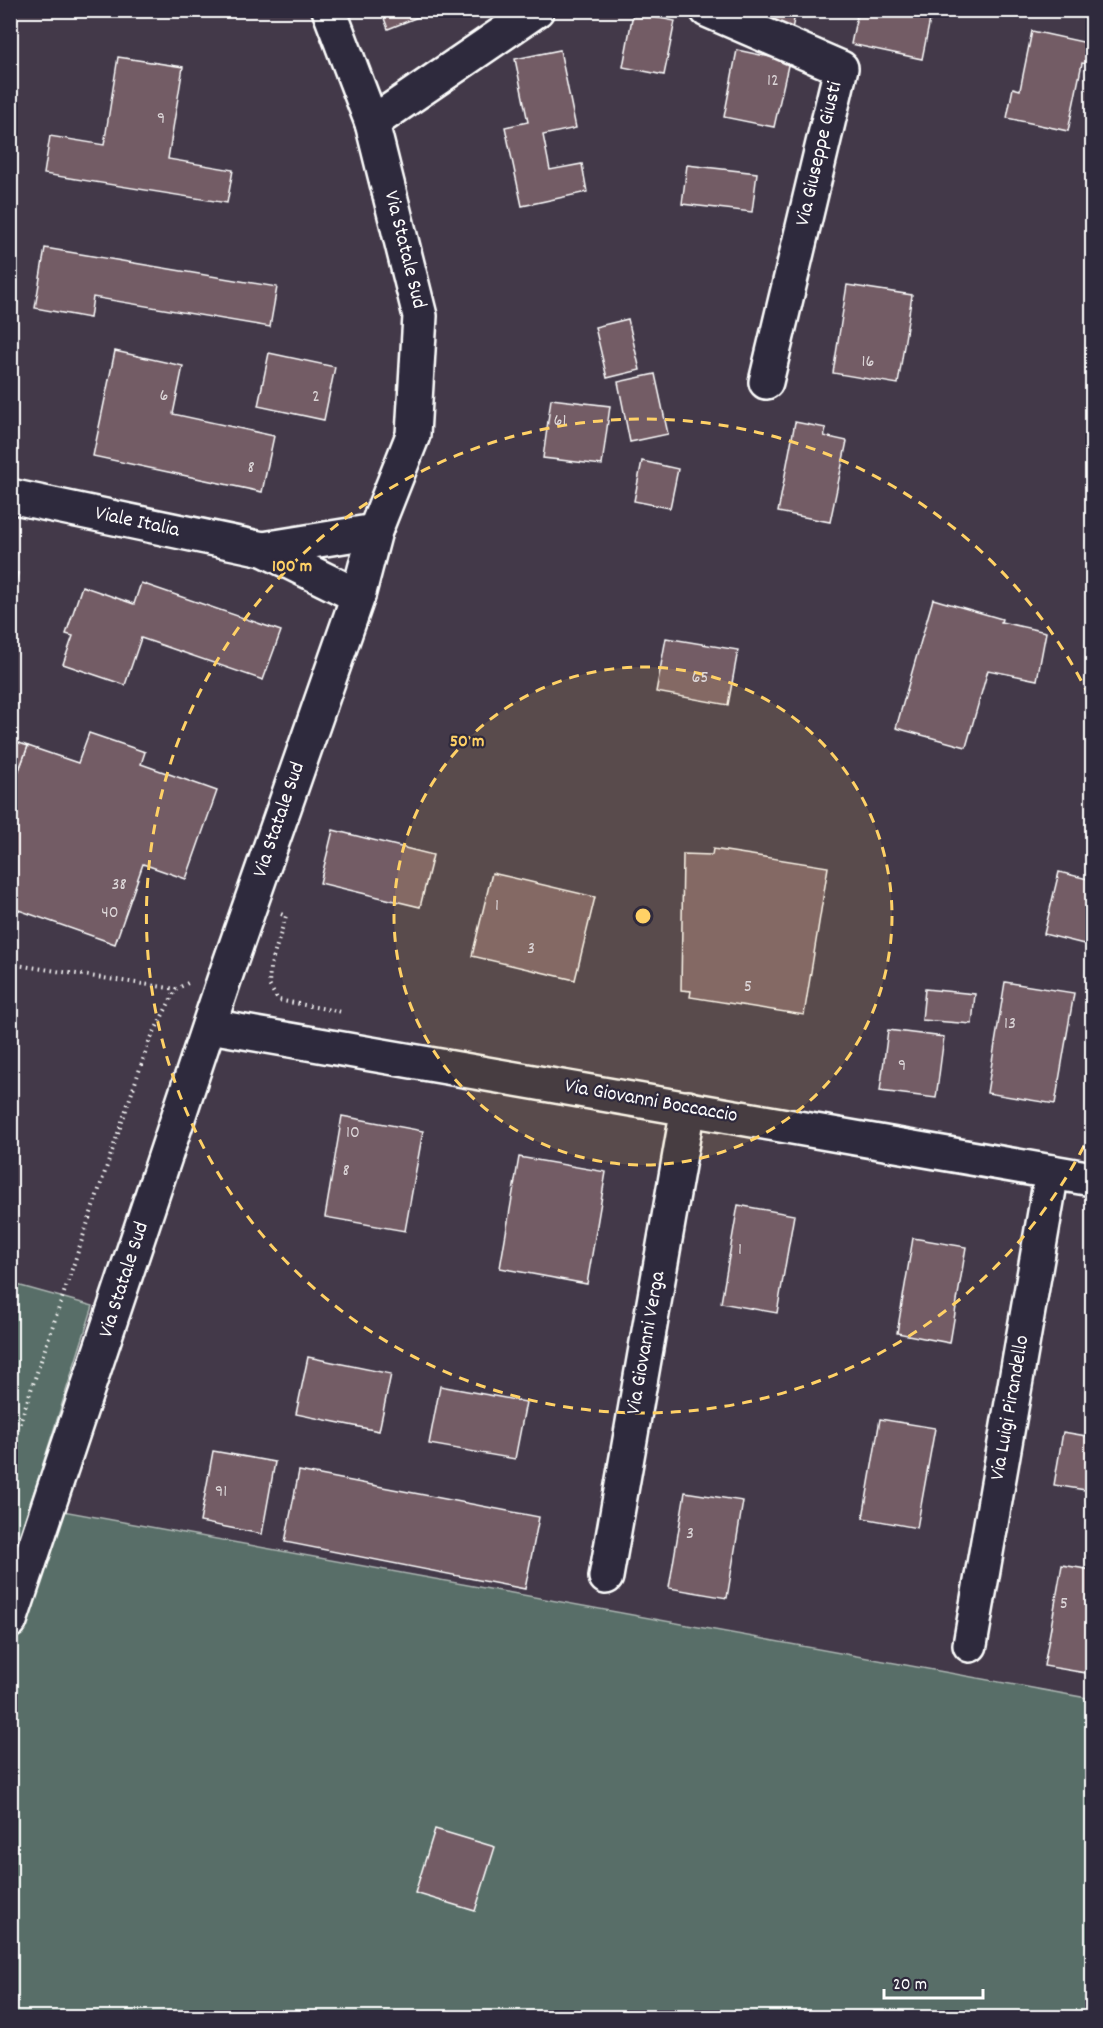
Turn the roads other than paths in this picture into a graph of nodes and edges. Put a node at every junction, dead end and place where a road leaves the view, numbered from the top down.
1 (329, 10) edge
2 (537, 10) edge
3 (707, 10) edge
4 (372, 123) junction
5 (766, 382) dead end
6 (10, 496) edge
7 (375, 531) junction
8 (263, 549) junction
9 (358, 596) junction
10 (208, 1000) junction
11 (688, 1108) junction
12 (1052, 1172) junction
13 (1092, 1179) edge
14 (606, 1578) dead end
15 (10, 1621) edge
16 (970, 1645) dead end

1 - 4 street, Via Statale Sud
2 - 4 street
3 - 5 street, Via Giuseppe Giusti
4 - 7 street, Via Statale Sud
6 - 8 street, Viale Italia
7 - 8 street, Viale Italia
7 - 9 street, Via Statale Sud
8 - 9 street, Viale Italia
9 - 10 street, Via Statale Sud
10 - 11 street, Via Giovanni Boccaccio
10 - 15 street, Via Statale Sud
11 - 12 street, Via Giovanni Boccaccio
11 - 14 street, Via Giovanni Verga
12 - 13 street, Via Giovanni Boccaccio
12 - 16 street, Via Luigi Pirandello

